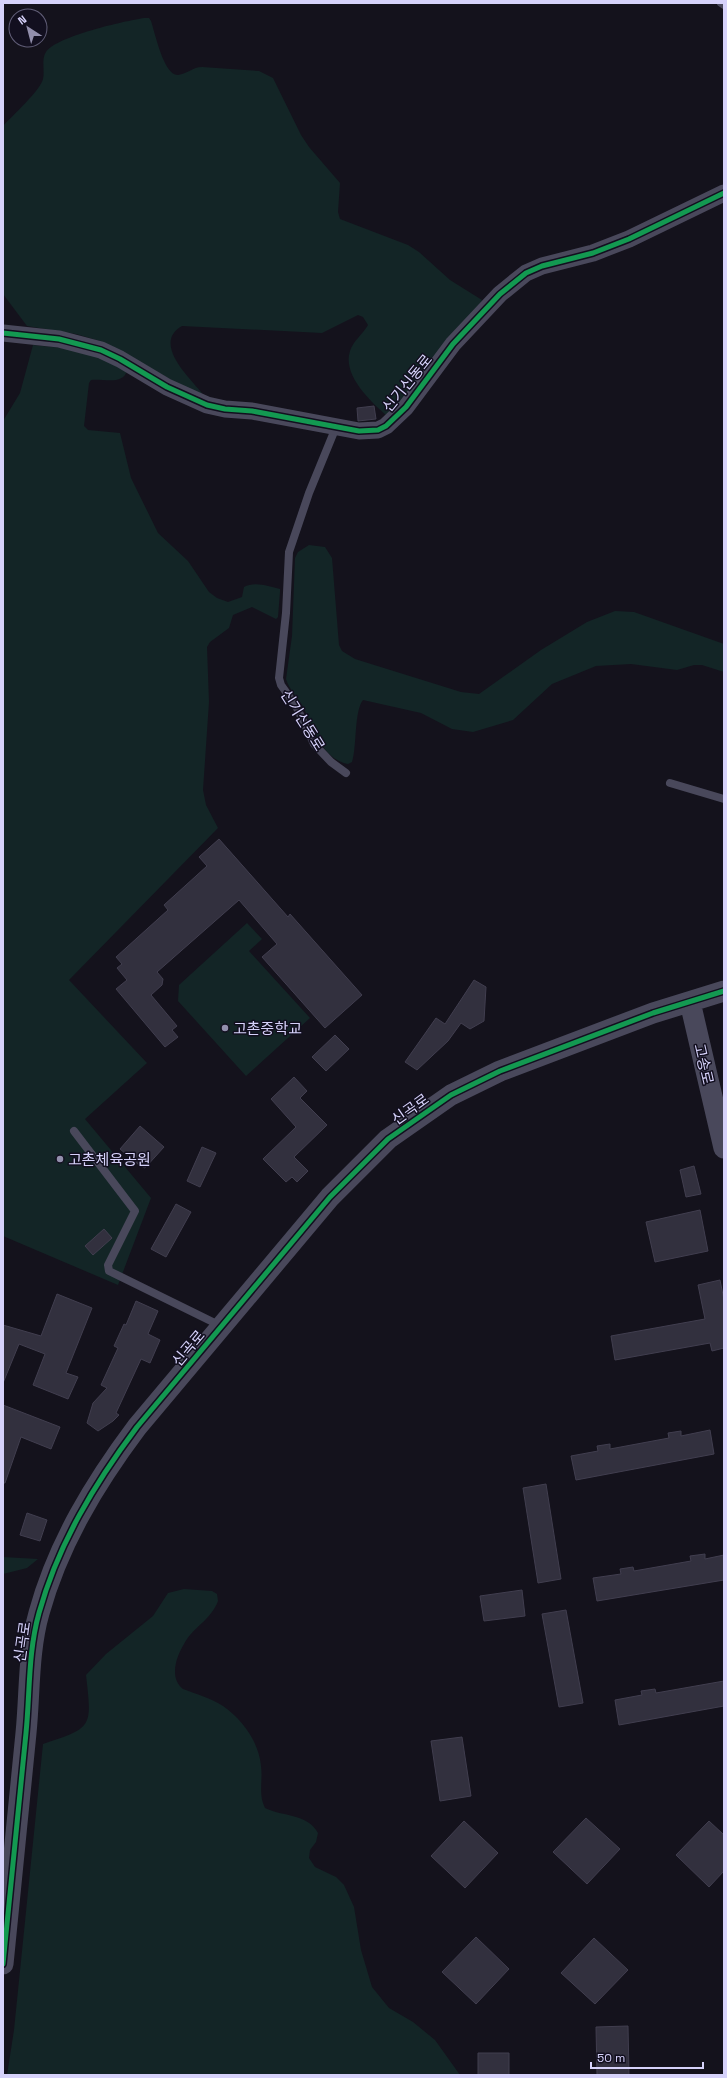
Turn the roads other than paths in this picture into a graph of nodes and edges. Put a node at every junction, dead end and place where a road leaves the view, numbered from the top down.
1 (721, 3) edge
2 (724, 5) edge
3 (724, 193) edge
4 (3, 333) edge
5 (336, 427) junction
6 (346, 773) dead end
7 (670, 783) dead end
8 (724, 799) edge
9 (724, 990) edge
10 (690, 1002) junction
11 (74, 1131) dead end
12 (724, 1148) edge
13 (222, 1326) junction
14 (3, 1964) edge

1 - 2 lane
3 - 5 street, 신기신동로
4 - 5 street, 신기신동로
5 - 6 lane, 신기신동로
7 - 8 lane
9 - 10 street, 신곡로
10 - 12 street, 고송로
10 - 13 street, 신곡로
11 - 13 lane, 신곡로
13 - 14 street, 신곡로

